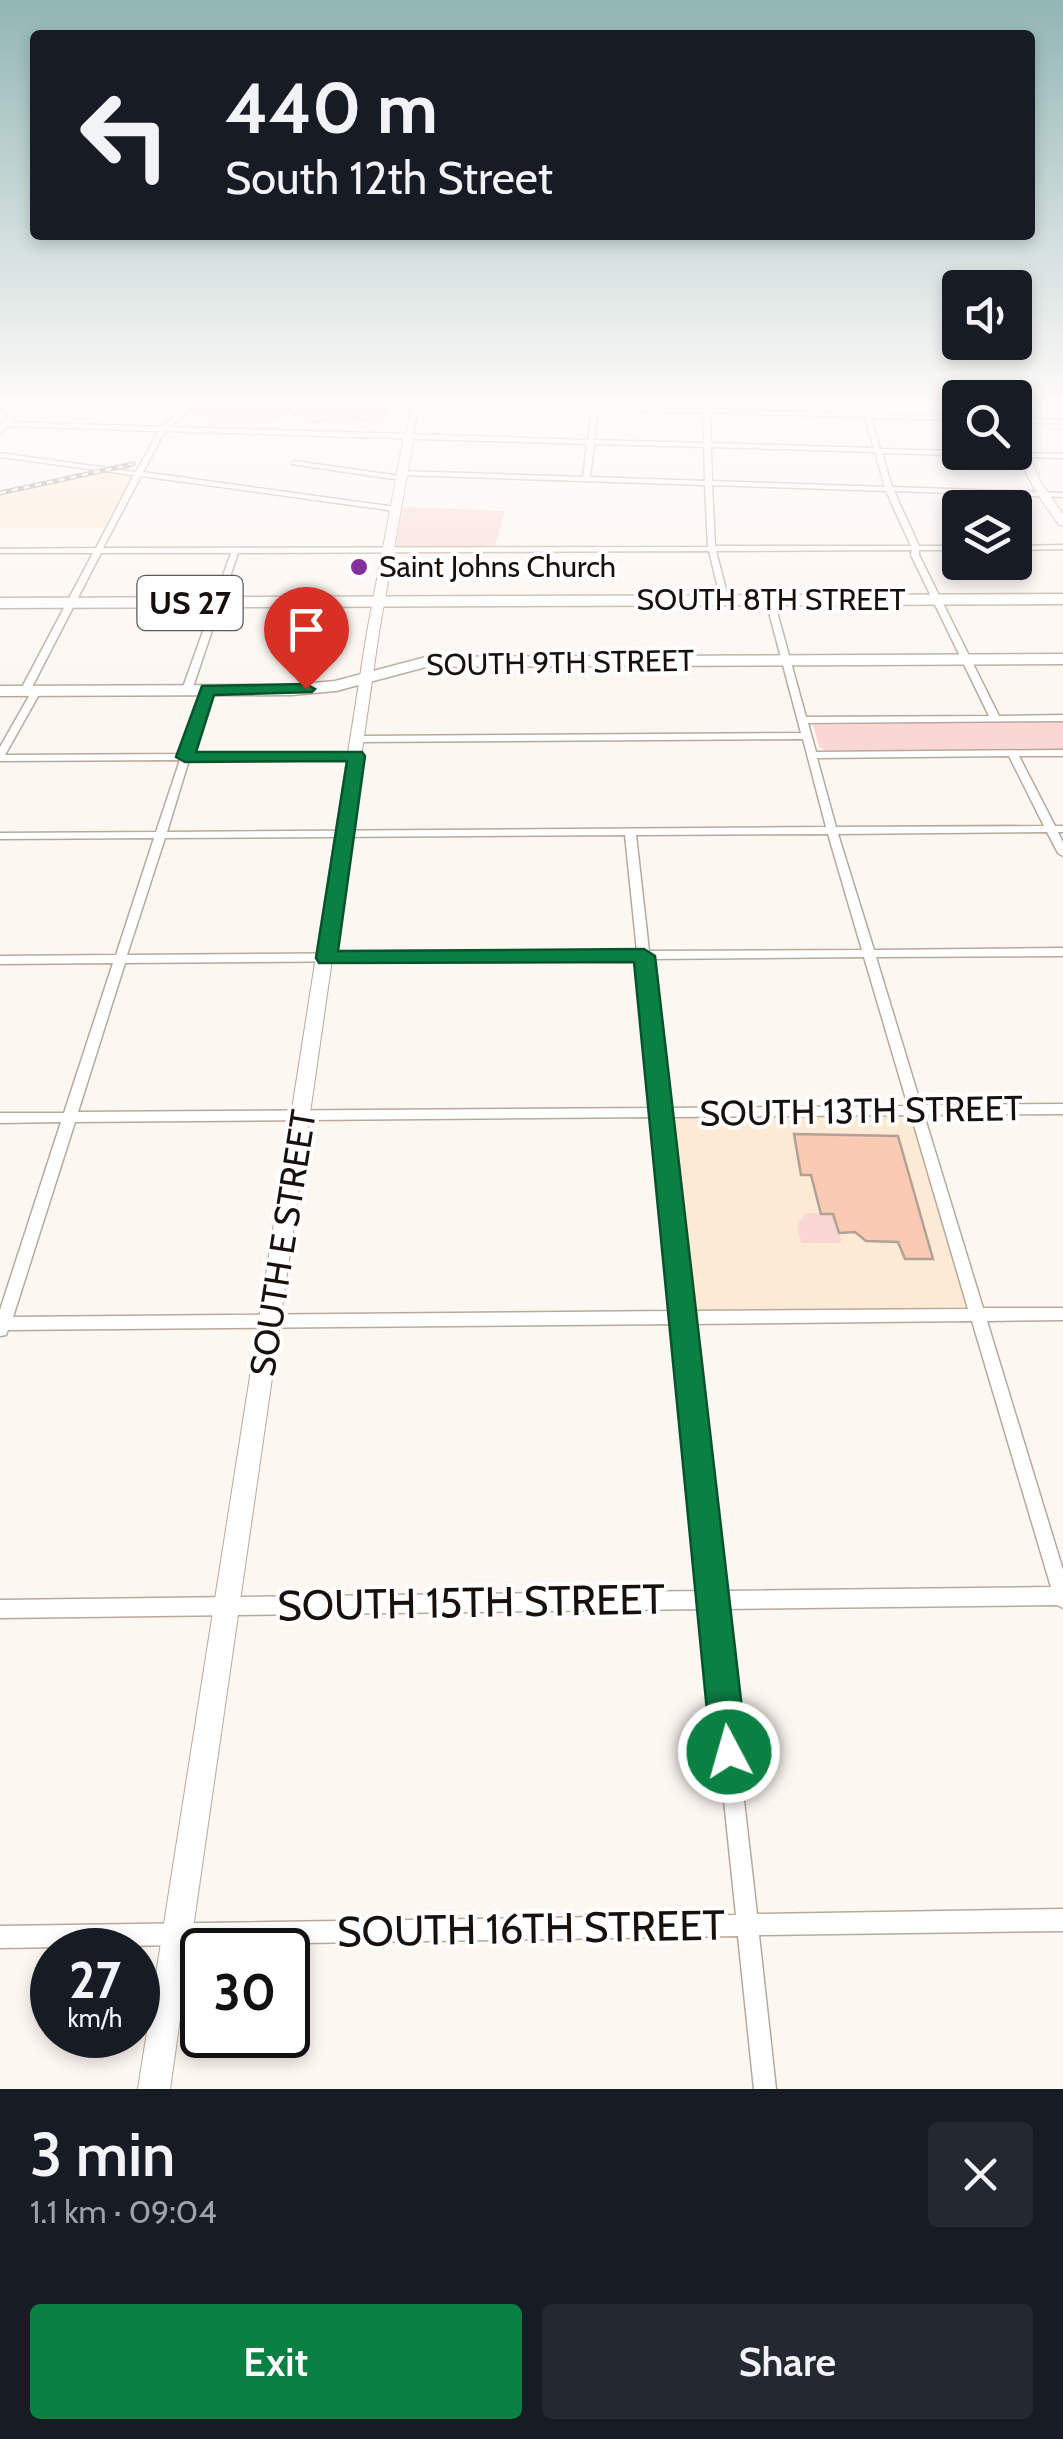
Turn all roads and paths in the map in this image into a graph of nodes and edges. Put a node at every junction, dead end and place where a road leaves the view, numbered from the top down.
1 (125, 498) edge
2 (317, 498) edge
3 (396, 498) edge
4 (709, 498) edge
5 (893, 498) edge
6 (1045, 498) edge
7 (394, 509) junction
8 (1063, 522) edge
9 (1063, 547) edge
10 (712, 548) junction
11 (916, 548) junction
12 (942, 548) edge
13 (1032, 548) edge
14 (235, 550) junction
15 (389, 550) junction
16 (0, 551) edge
17 (98, 551) junction
18 (1063, 599) edge
19 (770, 600) junction
20 (937, 600) junction
21 (725, 601) junction
22 (218, 602) junction
23 (379, 602) junction
24 (0, 603) edge
25 (72, 603) junction
26 (966, 660) junction
27 (1063, 660) edge
28 (787, 661) junction
29 (368, 676) junction
30 (187, 690) junction
31 (208, 690) junction
32 (0, 691) edge
33 (30, 691) junction
34 (996, 718) junction
35 (1063, 718) edge
36 (802, 720) junction
37 (806, 736) junction
38 (358, 747) junction
39 (1063, 753) edge
40 (1013, 754) junction
41 (812, 755) junction
42 (0, 757) edge
43 (185, 757) junction
44 (1057, 829) edge
45 (832, 830) junction
46 (630, 832) junction
47 (346, 834) junction
48 (161, 835) junction
49 (0, 836) edge
50 (1063, 854) edge
51 (1063, 952) edge
52 (870, 954) junction
53 (644, 956) junction
54 (326, 958) junction
55 (122, 959) junction
56 (0, 960) edge
57 (1063, 1108) edge
58 (917, 1110) junction
59 (661, 1113) junction
60 (302, 1115) junction
61 (0, 1118) edge
62 (70, 1118) junction
63 (978, 1314) junction
64 (1063, 1314) edge
65 (683, 1318) junction
66 (271, 1320) junction
67 (1, 1327) edge
68 (1063, 1597) edge
69 (714, 1599) junction
70 (229, 1606) junction
71 (0, 1608) edge
72 (1063, 1920) edge
73 (746, 1925) junction
74 (178, 1934) junction
75 (0, 1937) edge
76 (154, 2089) edge
77 (765, 2089) edge

1 - 17 street
2 - 7 street
3 - 7 street, SOUTH E STREET
4 - 10 street
5 - 11 street
6 - 8 main road
7 - 15 street, SOUTH E STREET
9 - 13 street
10 - 11 street
10 - 15 street
10 - 21 street
11 - 12 street
11 - 20 street
14 - 15 street
14 - 17 street
14 - 22 street
15 - 23 street, SOUTH E STREET
16 - 17 street
17 - 25 street
18 - 20 highway, SOUTH 8TH STREET / US 27
19 - 20 highway, SOUTH 8TH STREET / US 27
19 - 21 highway, SOUTH 8TH STREET / US 27
19 - 28 street
20 - 26 street
21 - 23 highway, SOUTH 8TH STREET / US 27
22 - 23 highway, SOUTH 8TH STREET / US 27
22 - 25 highway, SOUTH 8TH STREET / US 27
22 - 30 street
23 - 29 street, SOUTH E STREET
24 - 25 highway, SOUTH 8TH STREET / US 27
25 - 33 street
26 - 27 highway, SOUTH 9TH STREET
26 - 28 highway, SOUTH 9TH STREET
26 - 34 street
28 - 29 highway, SOUTH 9TH STREET
28 - 36 street
29 - 31 highway, SOUTH 9TH STREET
29 - 38 street, SOUTH E STREET
30 - 31 highway, SOUTH 9TH STREET
30 - 33 highway, SOUTH 9TH STREET
31 - 43 street
32 - 33 highway, SOUTH 9TH STREET
33 - 42 street
34 - 35 street
34 - 36 street
36 - 37 street
37 - 38 street
37 - 41 street
38 - 43 street
38 - 47 street, SOUTH E STREET
39 - 40 street
40 - 41 street
40 - 44 street
41 - 45 street
42 - 43 street
43 - 48 street
44 - 45 street
44 - 50 street
45 - 46 street
45 - 52 street
46 - 47 street
46 - 53 street
47 - 48 street
47 - 54 street, SOUTH E STREET
48 - 49 street
48 - 55 street
51 - 52 street
52 - 53 street
52 - 58 street
53 - 54 street
53 - 59 street
54 - 55 street
54 - 60 street, SOUTH E STREET
55 - 56 street
55 - 62 street
57 - 58 street, SOUTH 13TH STREET
58 - 59 street, SOUTH 13TH STREET
58 - 63 street
59 - 60 street, SOUTH 13TH STREET
59 - 65 street
60 - 62 street, SOUTH 13TH STREET
60 - 66 street, SOUTH E STREET
61 - 62 street, SOUTH 13TH STREET
62 - 67 street
63 - 64 street
63 - 65 street
63 - 68 street
65 - 66 street
65 - 69 street
66 - 67 street
66 - 70 street, SOUTH E STREET
68 - 69 street, SOUTH 15TH STREET
69 - 70 street, SOUTH 15TH STREET
69 - 73 street
70 - 71 street, SOUTH 15TH STREET
70 - 74 street, SOUTH E STREET
72 - 73 street, SOUTH 16TH STREET
73 - 74 street, SOUTH 16TH STREET
73 - 77 street
74 - 75 street, SOUTH 16TH STREET
74 - 76 street, SOUTH E STREET

